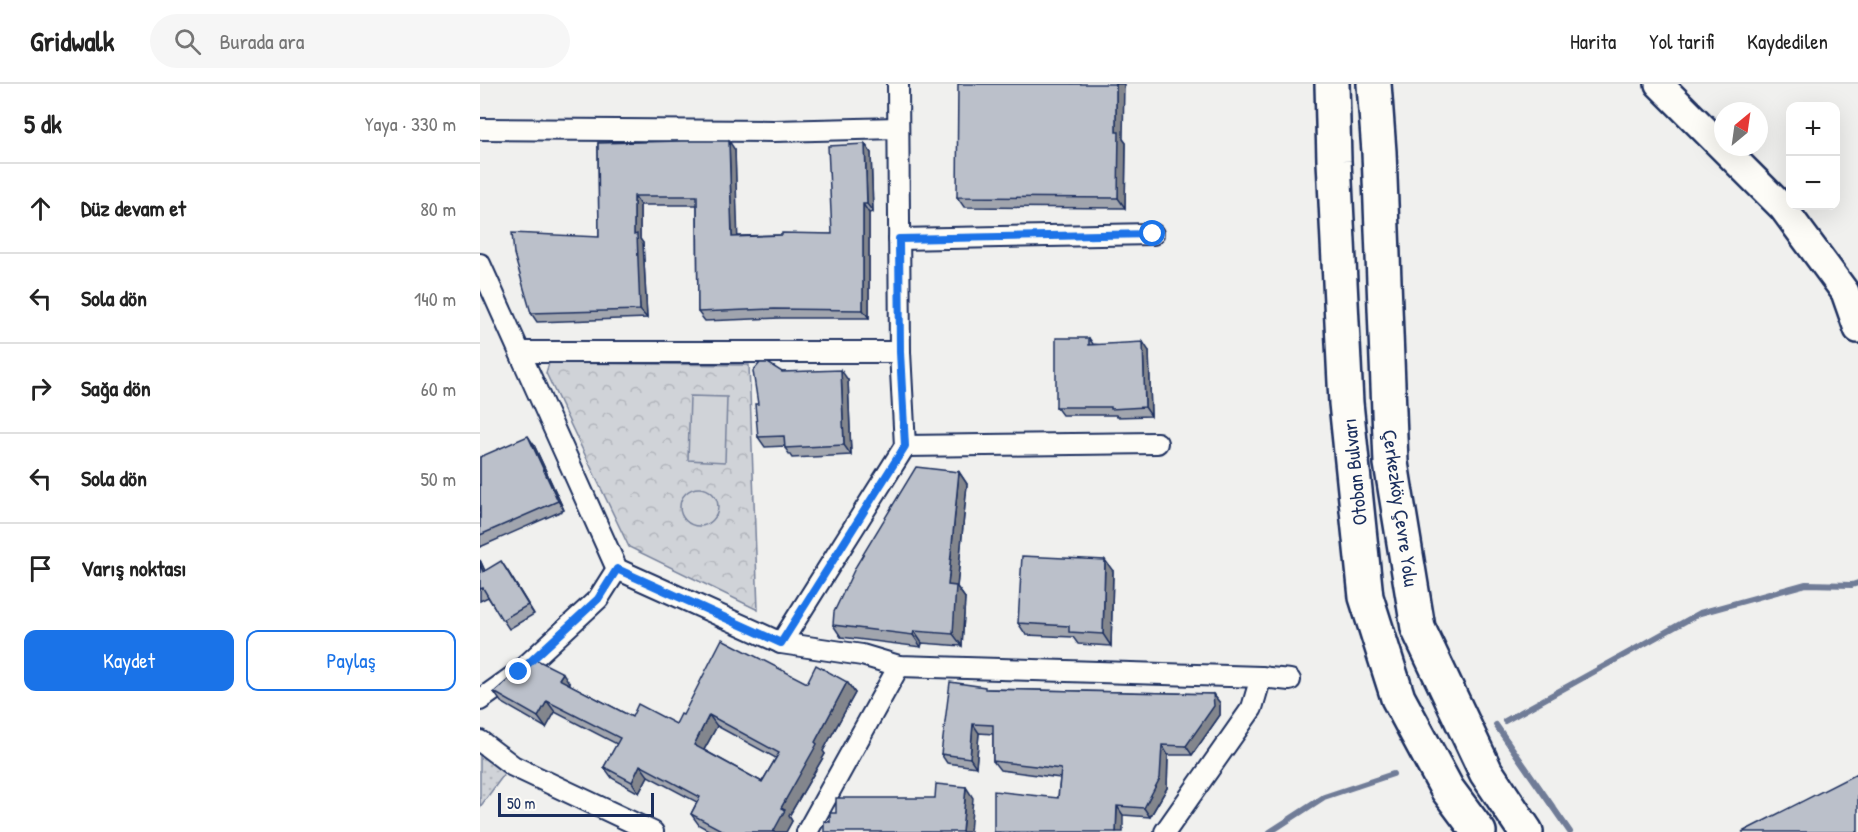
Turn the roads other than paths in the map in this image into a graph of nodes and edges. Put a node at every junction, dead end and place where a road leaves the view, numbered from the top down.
1 (898, 84) edge
2 (1319, 84) edge
3 (1332, 84) edge
4 (1374, 84) edge
5 (1394, 84) edge
6 (1659, 84) edge
7 (898, 128) junction
8 (480, 129) edge
9 (1379, 152) junction
10 (1334, 161) junction
11 (1153, 234) dead end
12 (899, 239) junction
13 (480, 264) edge
14 (1858, 329) edge
15 (520, 352) junction
16 (900, 352) junction
17 (1157, 443) dead end
18 (905, 446) junction
19 (617, 569) junction
20 (781, 643) junction
21 (899, 666) junction
22 (1261, 677) junction
23 (1290, 680) dead end
24 (480, 700) edge
25 (480, 741) edge
26 (653, 832) edge
27 (807, 832) edge
28 (1165, 832) edge
29 (1479, 832) edge
30 (1526, 832) edge

1 - 7 street
2 - 10 highway
3 - 10 highway, Otoban Bulvarı
4 - 9 highway, Çerkezköy Çevre Yolu
5 - 9 highway
6 - 14 main road
7 - 8 street
7 - 12 street
9 - 30 highway, Çerkezköy Çevre Yolu
10 - 29 highway, Otoban Bulvarı
11 - 12 street
12 - 16 street
13 - 15 street
15 - 16 street
15 - 19 street
16 - 18 street
17 - 18 street
18 - 20 street
19 - 20 street
19 - 24 street
20 - 21 street
21 - 22 street
21 - 27 street
22 - 23 street
22 - 28 street
25 - 26 street

